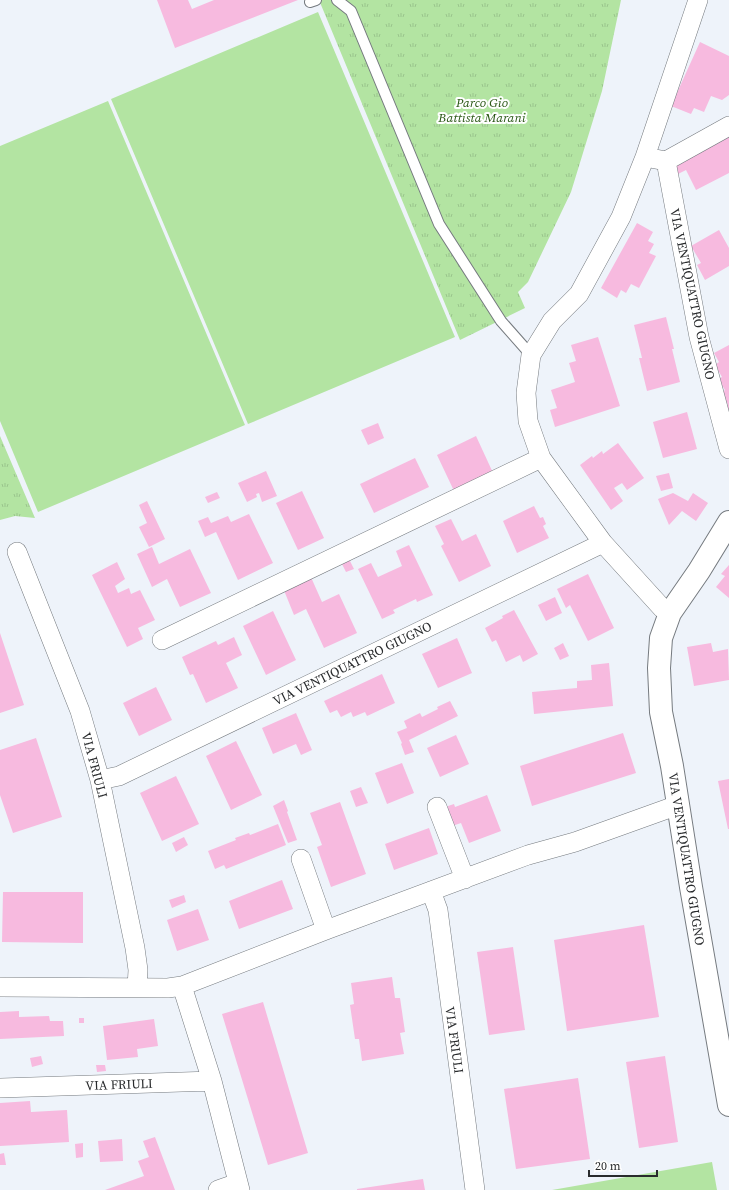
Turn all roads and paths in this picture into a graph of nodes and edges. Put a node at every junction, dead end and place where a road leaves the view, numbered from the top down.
1 (336, 0) edge
2 (698, 0) edge
3 (729, 126) edge
4 (645, 157) junction
5 (666, 161) junction
6 (531, 355) junction
7 (729, 449) edge
8 (541, 458) junction
9 (729, 522) edge
10 (603, 543) junction
11 (17, 552) dead end
12 (670, 613) junction
13 (162, 640) dead end
14 (100, 780) junction
15 (678, 805) junction
16 (437, 807) dead end
17 (301, 859) dead end
18 (465, 879) junction
19 (431, 891) junction
20 (326, 930) junction
21 (182, 986) junction
22 (0, 987) edge
23 (137, 988) junction
24 (212, 1081) junction
25 (1, 1088) dead end
26 (729, 1105) edge
27 (239, 1186) edge
28 (218, 1190) edge
29 (476, 1190) edge

1 - 6 lane
2 - 4 street
3 - 5 street
4 - 5 street
4 - 6 street
5 - 7 street, VIA VENTIQUATTRO GIUGNO
6 - 8 street
8 - 10 street
8 - 13 street
9 - 12 street, VIA VENTIQUATTRO GIUGNO
10 - 12 street
10 - 14 street, VIA VENTIQUATTRO GIUGNO
11 - 14 street, VIA FRIULI
12 - 15 street, VIA VENTIQUATTRO GIUGNO
14 - 23 street, VIA FRIULI
15 - 18 street
15 - 26 street, VIA VENTIQUATTRO GIUGNO
16 - 18 street
17 - 20 street
18 - 19 street
19 - 20 street
19 - 29 street, VIA FRIULI
20 - 21 street
21 - 23 street
21 - 24 street
22 - 23 street
24 - 25 street, VIA FRIULI
24 - 27 street
27 - 28 street

